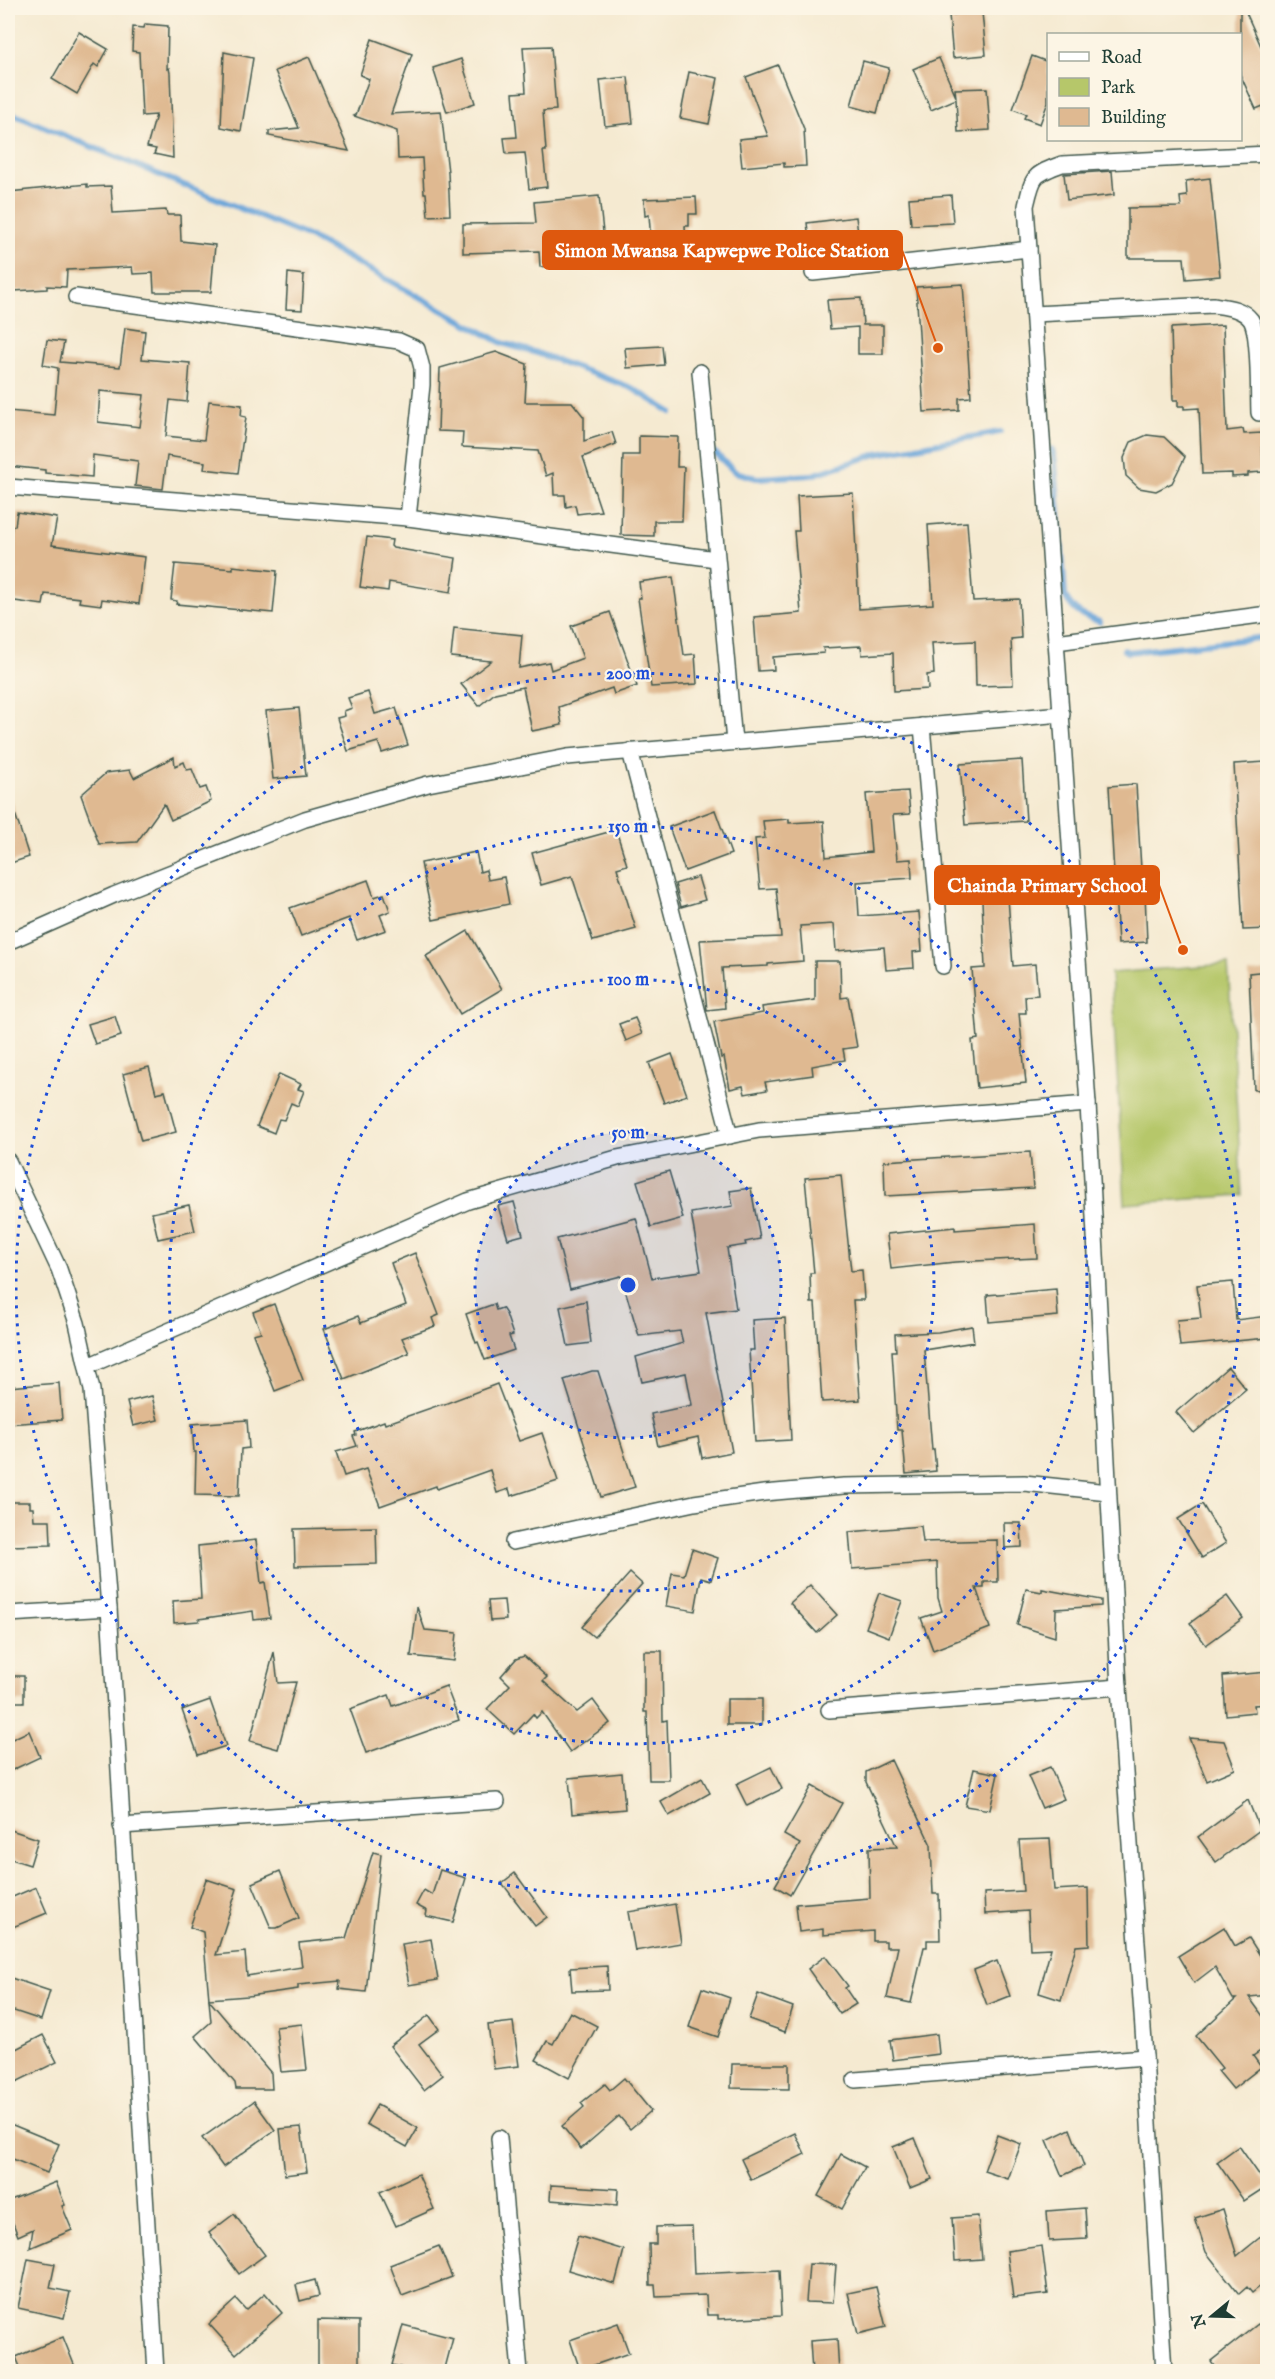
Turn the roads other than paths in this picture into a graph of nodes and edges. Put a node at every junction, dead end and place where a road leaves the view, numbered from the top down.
1 (1268, 154) edge
2 (1029, 249) junction
3 (813, 273) dead end
4 (76, 297) dead end
5 (1034, 314) junction
6 (700, 372) dead end
7 (1259, 413) dead end
8 (8, 487) edge
9 (408, 519) junction
10 (716, 559) junction
11 (1268, 614) edge
12 (1056, 642) junction
13 (1062, 714) junction
14 (922, 726) junction
15 (734, 742) junction
16 (630, 752) junction
17 (8, 942) edge
18 (944, 966) dead end
19 (1088, 1104) junction
20 (730, 1136) junction
21 (8, 1161) edge
22 (88, 1366) junction
23 (1108, 1492) junction
24 (513, 1542) dead end
25 (109, 1608) junction
26 (8, 1614) edge
27 (1119, 1687) junction
28 (829, 1710) dead end
29 (497, 1801) dead end
30 (121, 1826) junction
31 (1145, 2057) junction
32 (855, 2080) dead end
33 (499, 2138) dead end
34 (156, 2372) edge
35 (520, 2372) edge
36 (1164, 2372) edge

1 - 2 street
2 - 3 street
2 - 5 street
4 - 9 street
5 - 7 street
5 - 12 street
6 - 10 street
8 - 9 street
9 - 10 street
10 - 15 street
11 - 12 street
12 - 13 street
13 - 14 street
13 - 19 street
14 - 15 street
14 - 18 street
15 - 16 street
16 - 17 street
16 - 20 street
19 - 20 street
19 - 23 street
20 - 22 street
21 - 22 street
22 - 25 street
23 - 24 street
23 - 27 street
25 - 26 street
25 - 30 street
27 - 28 street
27 - 31 street
29 - 30 street
30 - 34 street
31 - 32 street
31 - 36 street
33 - 35 street

